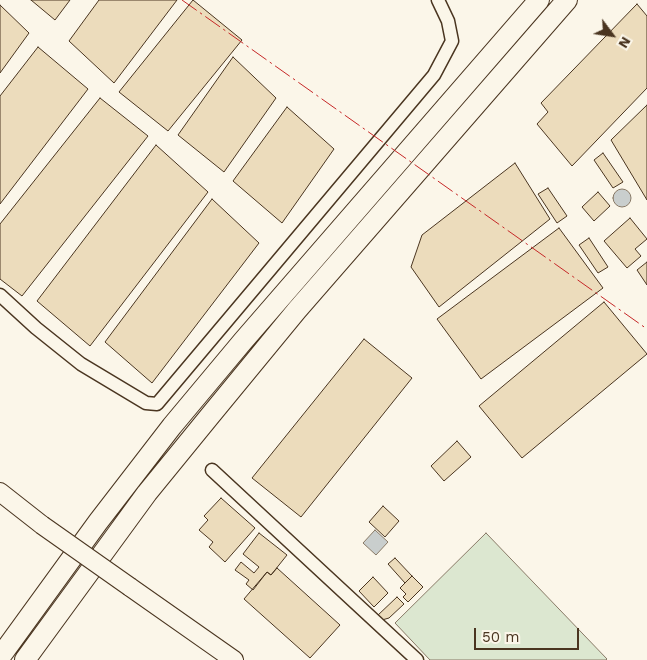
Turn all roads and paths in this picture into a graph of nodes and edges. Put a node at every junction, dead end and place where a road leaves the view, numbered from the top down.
1 (438, 0) edge
2 (539, 0) edge
3 (567, 0) edge
4 (0, 295) edge
5 (212, 470) dead end
6 (0, 492) edge
7 (0, 657) edge
8 (25, 660) edge
9 (234, 660) edge
10 (417, 660) edge

1 - 4 street
2 - 7 main road
3 - 8 main road
5 - 10 street
6 - 9 street, bridge

